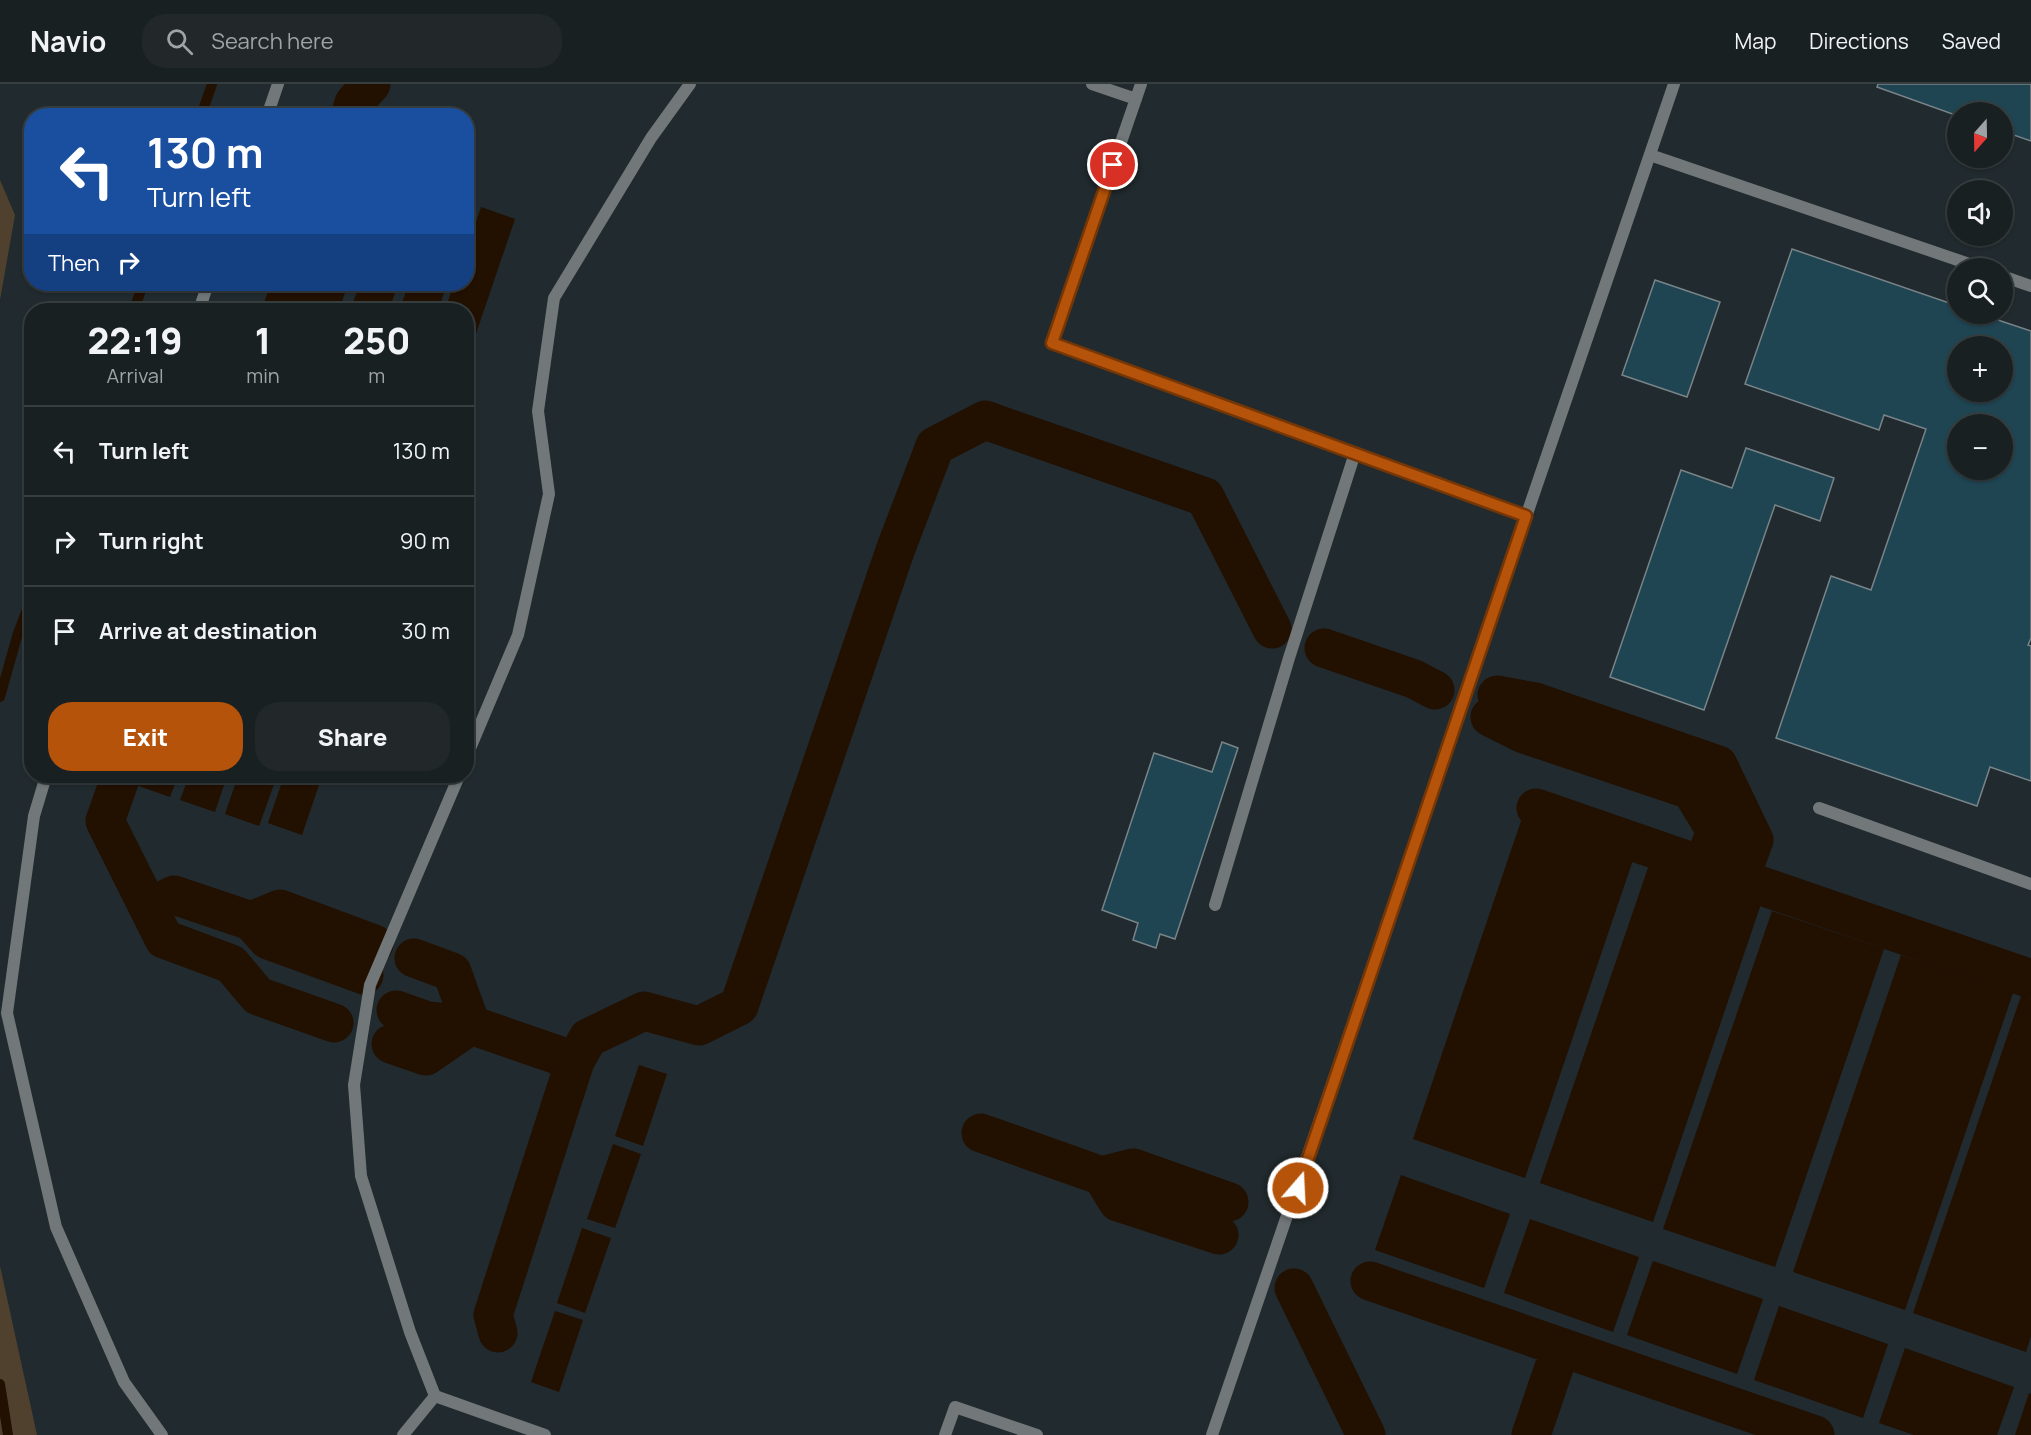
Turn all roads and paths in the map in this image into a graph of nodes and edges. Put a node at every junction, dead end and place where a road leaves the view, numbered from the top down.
1 (278, 84) edge
2 (690, 84) edge
3 (1092, 84) edge
4 (1141, 84) edge
5 (1674, 84) edge
6 (1136, 99) junction
7 (270, 108) edge
8 (1650, 155) junction
9 (1952, 258) edge
10 (2013, 280) edge
11 (2031, 286) edge
12 (1355, 453) junction
13 (1526, 516) junction
14 (474, 739) edge
15 (44, 783) edge
16 (456, 783) edge
17 (1819, 808) dead end
18 (2031, 884) edge
19 (1215, 905) dead end
20 (435, 1396) junction
21 (162, 1435) edge
22 (403, 1435) edge
23 (545, 1435) edge
24 (945, 1435) edge
25 (1037, 1435) edge
26 (1212, 1435) edge

1 - 7 lane
2 - 14 lane
3 - 6 lane
4 - 6 lane
5 - 8 lane
6 - 12 lane
8 - 9 lane
8 - 13 lane
10 - 11 lane
12 - 13 lane
12 - 19 lane
13 - 26 lane
15 - 21 lane
16 - 20 lane
17 - 18 lane
20 - 22 lane
20 - 23 lane
24 - 25 lane

